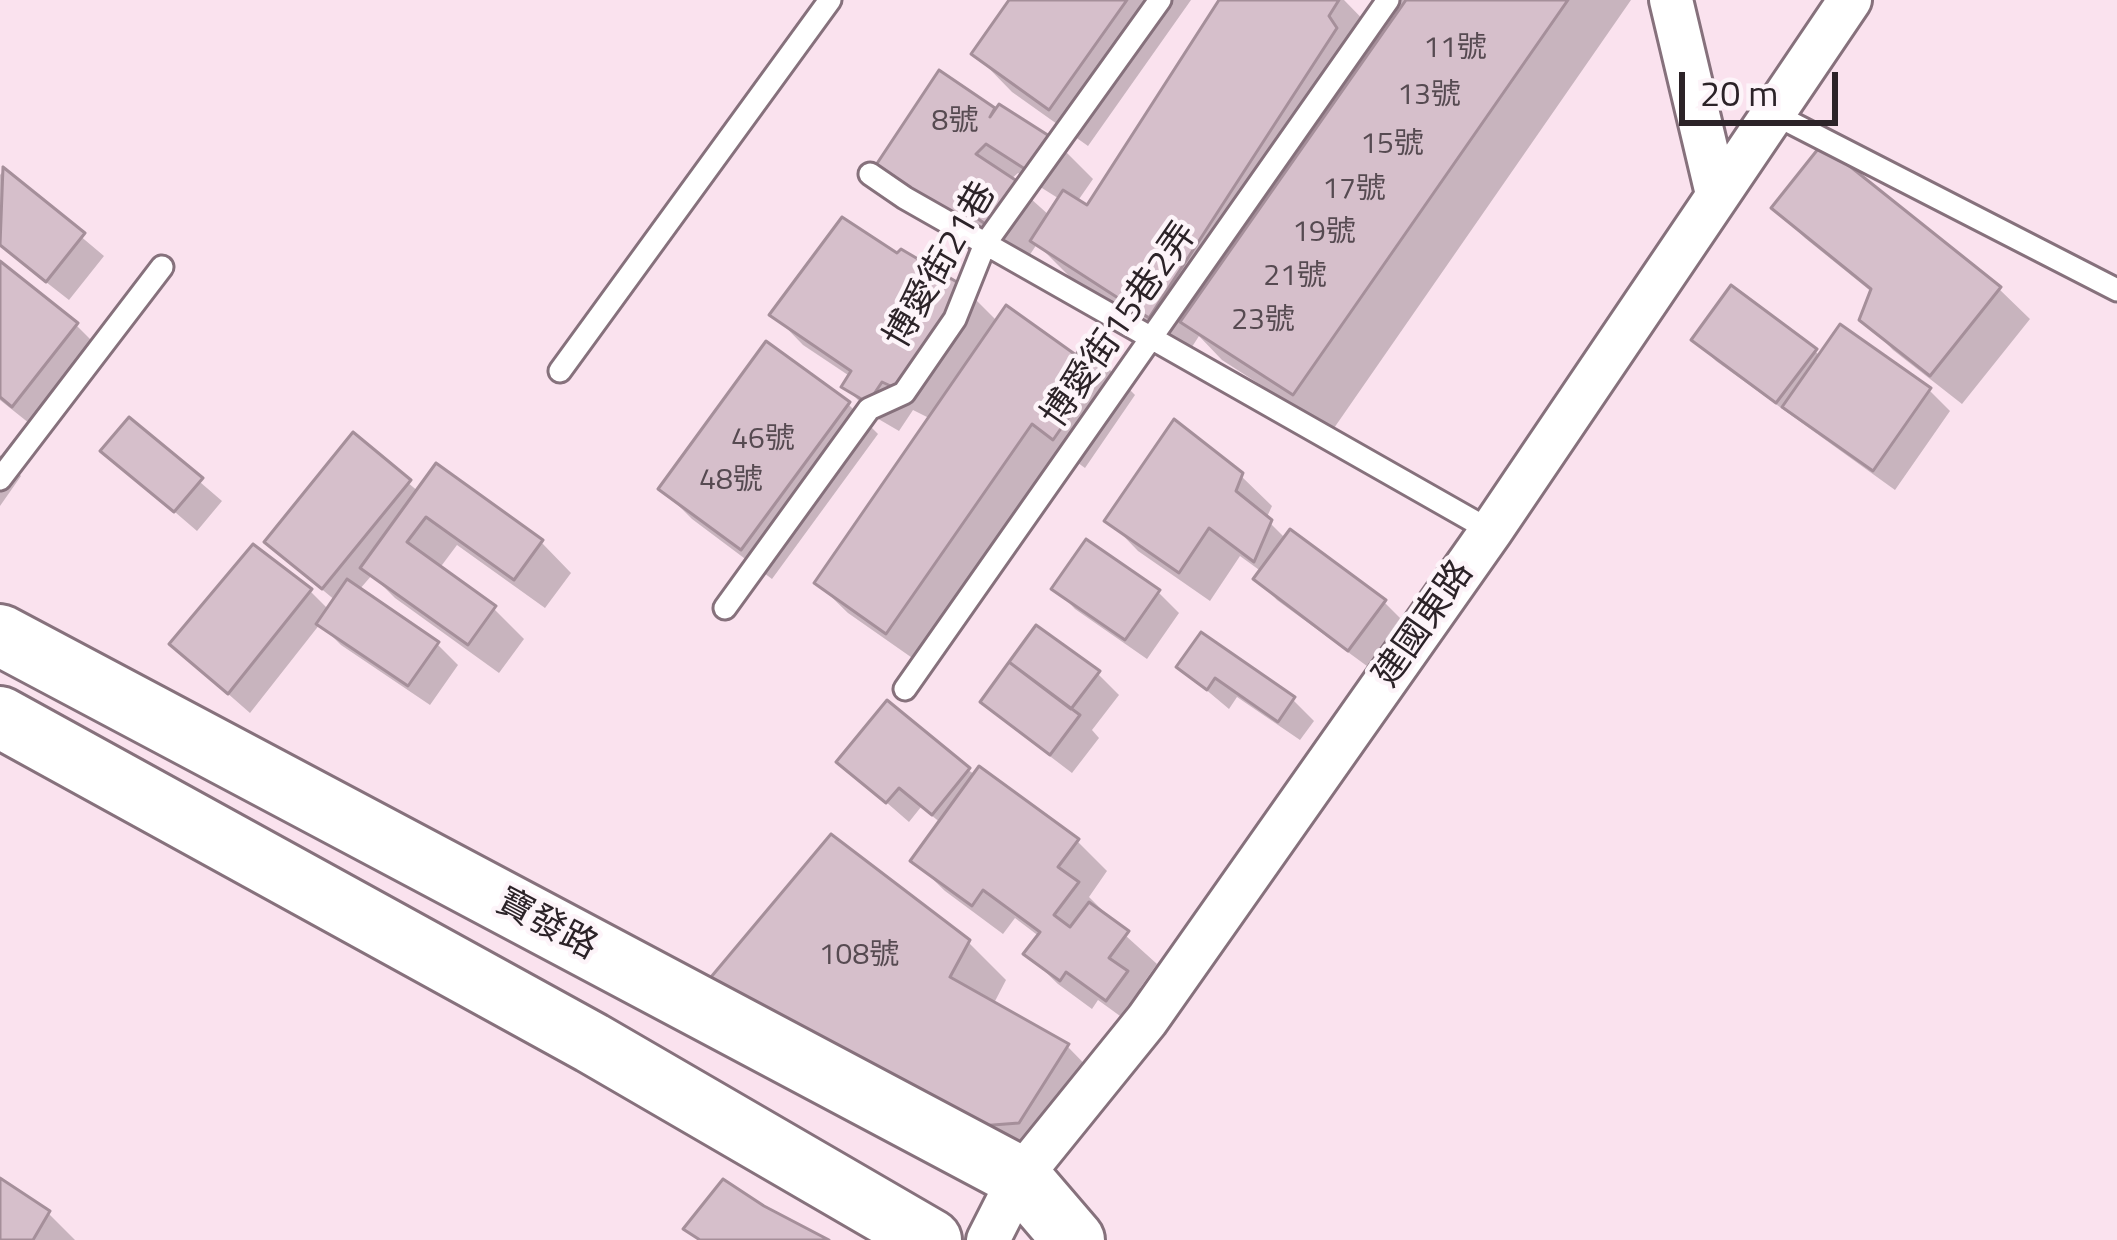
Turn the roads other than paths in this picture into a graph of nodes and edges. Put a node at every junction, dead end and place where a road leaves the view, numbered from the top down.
1 (830, 0) edge
2 (1160, 0) edge
3 (1388, 0) edge
4 (1671, 0) edge
5 (1850, 0) edge
6 (1772, 113) junction
7 (870, 174) dead end
8 (1717, 194) junction
9 (985, 244) junction
10 (162, 267) dead end
11 (2117, 290) edge
12 (1153, 340) junction
13 (560, 371) dead end
14 (0, 479) edge
15 (1491, 532) junction
16 (725, 608) dead end
17 (0, 635) edge
18 (905, 689) dead end
19 (0, 717) edge
20 (1020, 1178) junction
21 (931, 1240) edge
22 (988, 1240) edge
23 (1074, 1240) edge

1 - 13 lane
2 - 9 lane, 博愛街21巷
3 - 12 lane, 博愛街15巷2弄
4 - 8 street
5 - 6 street, 建國東路
6 - 8 street, 建國東路
6 - 11 lane
7 - 9 lane
8 - 15 street, 建國東路
9 - 12 lane
9 - 16 lane, 博愛街21巷
10 - 14 lane
12 - 15 lane
12 - 18 lane, 博愛街15巷2弄
15 - 20 street, 建國東路
17 - 20 main road, 寶發路
19 - 21 main road
20 - 22 street, 建國東路
20 - 23 main road, 寶發路

